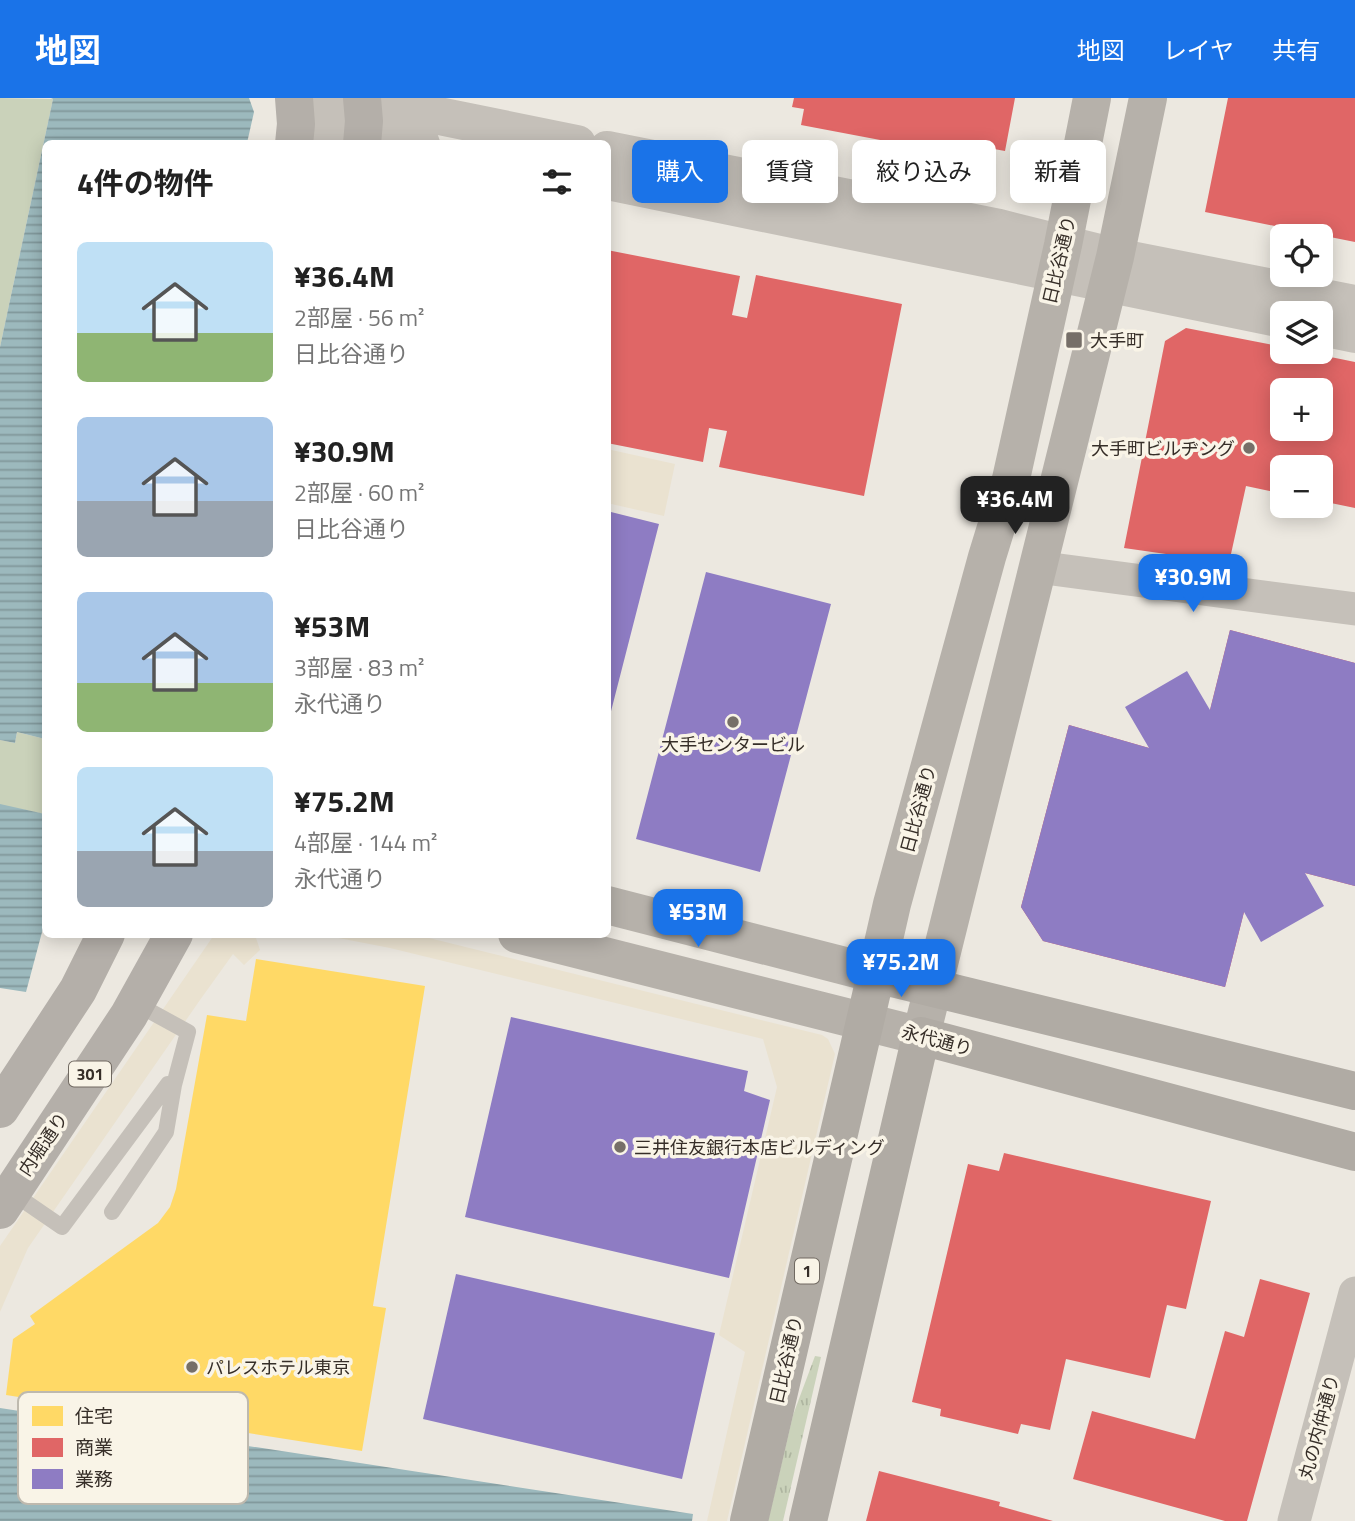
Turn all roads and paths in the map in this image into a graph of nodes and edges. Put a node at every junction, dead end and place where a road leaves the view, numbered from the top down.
1 (294, 98) edge
2 (312, 98) edge
3 (1092, 98) edge
4 (1148, 98) edge
5 (369, 115) edge
6 (425, 129) edge
7 (294, 140) edge
8 (322, 140) edge
9 (536, 140) edge
10 (611, 151) edge
11 (611, 182) edge
12 (1059, 259) junction
13 (1112, 270) junction
14 (1355, 304) edge
15 (1270, 315) edge
16 (1333, 329) edge
17 (1355, 334) edge
18 (1037, 567) junction
19 (1355, 609) edge
20 (611, 906) edge
21 (104, 938) edge
22 (172, 938) edge
23 (533, 938) edge
24 (876, 974) junction
25 (932, 986) junction
26 (135, 1003) junction
27 (865, 1021) junction
28 (921, 1036) junction
29 (174, 1085) junction
30 (1355, 1091) edge
31 (0, 1109) edge
32 (1355, 1152) edge
33 (5, 1201) edge
34 (112, 1212) dead end
35 (1355, 1293) edge
36 (749, 1521) edge
37 (808, 1521) edge
38 (1294, 1521) edge

1 - 7 main road
2 - 5 street
3 - 12 main road, 日比谷通り
4 - 13 main road
5 - 6 street
5 - 8 street
6 - 9 street
10 - 12 street
11 - 12 street
12 - 13 street
12 - 24 main road, 日比谷通り
13 - 14 street
13 - 15 street
13 - 18 main road
16 - 17 street
18 - 19 street
18 - 25 main road
20 - 24 main road
21 - 31 main road
22 - 26 main road, 内堀通り / 301
23 - 27 main road, 永代通り
24 - 25 highway
24 - 27 highway, 日比谷通り / 1
25 - 28 main road
25 - 30 highway
26 - 29 lane
26 - 33 main road, 内堀通り / 301
27 - 28 main road, 永代通り
27 - 36 highway, 日比谷通り / 1
28 - 32 highway, 永代通り
28 - 37 highway
29 - 33 lane
29 - 34 lane
35 - 38 street, 丸の内仲通り

